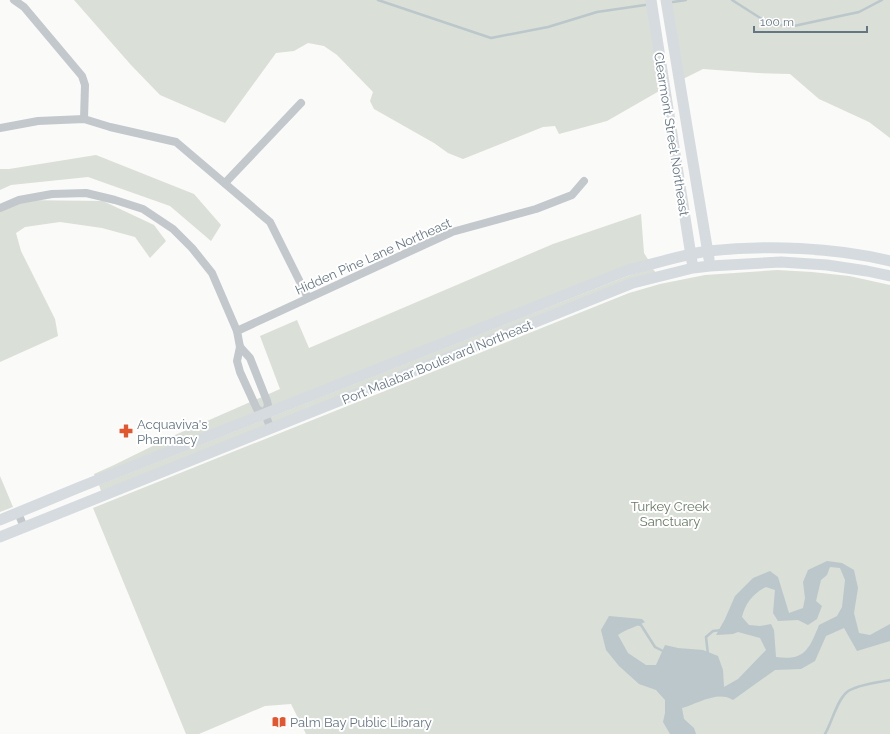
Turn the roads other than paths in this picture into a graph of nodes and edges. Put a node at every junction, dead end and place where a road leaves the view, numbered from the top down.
1 (14, 0) edge
2 (652, 0) edge
3 (666, 0) edge
4 (301, 103) dead end
5 (84, 119) junction
6 (0, 128) edge
7 (584, 181) dead end
8 (225, 183) junction
9 (0, 208) edge
10 (782, 247) junction
11 (708, 252) junction
12 (691, 255) junction
13 (871, 256) junction
14 (890, 261) edge
15 (781, 262) junction
16 (710, 266) junction
17 (693, 268) junction
18 (867, 271) junction
19 (890, 276) edge
20 (308, 298) junction
21 (237, 331) junction
22 (240, 347) junction
23 (266, 414) junction
24 (271, 429) junction
25 (18, 513) junction
26 (0, 520) edge
27 (24, 527) junction
28 (0, 537) edge

1 - 5 street
2 - 12 street, Clearmont Street Northeast
3 - 11 street, Clearmont Street Northeast
4 - 8 street
5 - 6 street
5 - 8 street
7 - 20 street, Hidden Pine Lane Northeast
8 - 20 street
9 - 21 street
10 - 11 street, Port Malabar Boulevard Northeast
10 - 13 street, Port Malabar Boulevard Northeast
10 - 15 street
11 - 12 street, Port Malabar Boulevard Northeast
11 - 16 street, Clearmont Street Northeast
12 - 17 street, Clearmont Street Northeast
12 - 23 street, Port Malabar Boulevard Northeast
13 - 14 street, Port Malabar Boulevard Northeast
13 - 18 street
15 - 16 street, Port Malabar Boulevard Northeast
15 - 18 street, Port Malabar Boulevard Northeast
16 - 17 street, Port Malabar Boulevard Northeast
17 - 24 street, Port Malabar Boulevard Northeast
18 - 19 street, Port Malabar Boulevard Northeast
20 - 21 street, Hidden Pine Lane Northeast
21 - 22 street
22 - 23 street
22 - 23 street
23 - 24 street
23 - 25 street, Port Malabar Boulevard Northeast
24 - 27 street, Port Malabar Boulevard Northeast
25 - 26 street, Port Malabar Boulevard Northeast
25 - 27 street
27 - 28 street, Port Malabar Boulevard Northeast

